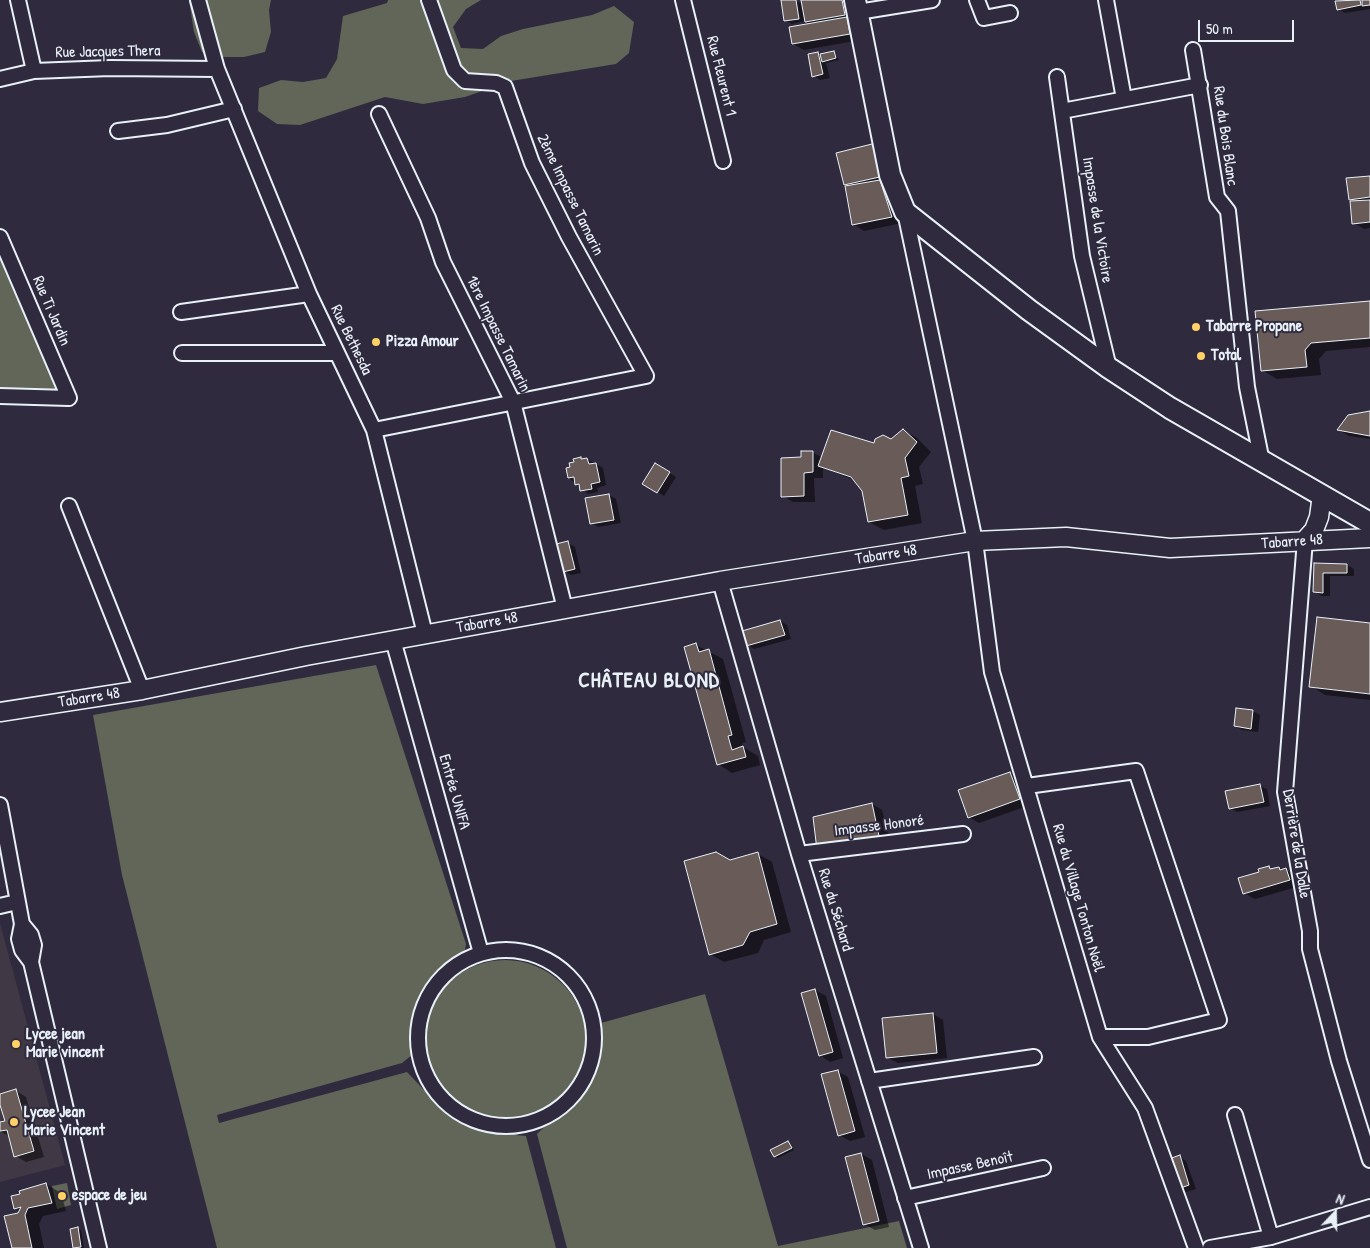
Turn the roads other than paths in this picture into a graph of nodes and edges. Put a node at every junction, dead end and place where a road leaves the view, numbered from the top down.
1 (18, 0) edge
2 (198, 0) edge
3 (429, 0) edge
4 (684, 0) edge
5 (932, 0) edge
6 (977, 0) edge
7 (1106, 0) edge
8 (856, 6) edge
9 (1010, 13) dead end
10 (1193, 50) dead end
11 (217, 70) junction
12 (34, 72) junction
13 (1057, 77) dead end
14 (0, 79) edge
15 (1200, 85) junction
16 (1124, 99) junction
17 (234, 109) junction
18 (1062, 111) junction
19 (379, 114) dead end
20 (118, 131) dead end
21 (723, 161) dead end
22 (905, 212) junction
23 (0, 237) edge
24 (309, 294) junction
25 (181, 312) dead end
26 (182, 353) dead end
27 (336, 353) junction
28 (1108, 368) junction
29 (0, 396) edge
30 (513, 402) junction
31 (374, 430) junction
32 (1262, 462) junction
33 (1322, 495) junction
34 (69, 506) dead end
35 (1370, 523) edge
36 (1370, 538) edge
37 (974, 540) junction
38 (1305, 540) junction
39 (720, 581) junction
40 (566, 609) junction
41 (425, 634) junction
42 (393, 640) junction
43 (142, 690) junction
44 (0, 712) edge
45 (1027, 786) junction
46 (0, 805) edge
47 (963, 834) dead end
48 (799, 854) junction
49 (17, 902) junction
50 (0, 906) edge
51 (482, 953) junction
52 (1100, 1037) junction
53 (1034, 1057) dead end
54 (869, 1081) junction
55 (1235, 1115) dead end
56 (1370, 1160) edge
57 (1043, 1168) dead end
58 (905, 1198) junction
59 (1370, 1207) edge
60 (1271, 1237) junction
61 (100, 1248) edge
62 (920, 1248) edge
63 (1196, 1248) edge
64 (1210, 1248) edge

1 - 12 street
2 - 11 street, Rue Bethesda
3 - 30 street, 2ème Impasse Tamarin
4 - 21 street, Rue Fleurent 1
5 - 8 street
6 - 9 street
7 - 16 street
8 - 22 main road
10 - 15 street, Rue du Bois Blanc
11 - 12 street, Rue Jacques Thera
11 - 17 street, Rue Bethesda
12 - 14 street, Rue Jacques Thera
13 - 18 street, Impasse de la Victoire
15 - 16 street
15 - 32 street, Rue du Bois Blanc
16 - 18 street
17 - 20 street
17 - 24 street, Rue Bethesda
18 - 28 street, Impasse de la Victoire
19 - 30 street, 1ère Impasse Tamarin
22 - 28 main road
22 - 37 street
23 - 29 street, Rue Ti Jardin
24 - 25 street
24 - 27 street, Rue Bethesda
26 - 27 street
27 - 31 street, Rue Bethesda
28 - 32 main road
30 - 31 street
30 - 40 street, 1ère Impasse Tamarin
31 - 41 street, Rue Bethesda
32 - 33 main road
33 - 35 main road
33 - 38 street, Derrière de la Dalle
34 - 43 street
36 - 38 street, Tabarre 48
37 - 38 street, Tabarre 48
37 - 39 street, Tabarre 48
37 - 45 street, Rue du Village Tonton Noël
38 - 56 street, Derrière de la Dalle
39 - 40 street, Tabarre 48
39 - 48 street, Rue du Séchard
40 - 41 street, Tabarre 48
41 - 42 street, Tabarre 48
42 - 43 street, Tabarre 48
42 - 51 street, Entrée UNIFA
43 - 44 street, Tabarre 48
45 - 52 street, Rue du Village Tonton Noël
45 - 52 street
46 - 49 street
47 - 48 street, Impasse Honoré
48 - 54 street, Rue du Séchard
49 - 50 street
49 - 61 street
51 - 51 street
52 - 63 street, Rue du Village Tonton Noël
53 - 54 street
54 - 58 street, Rue du Séchard
55 - 60 street
57 - 58 street, Impasse Benoît
58 - 62 street, Rue du Séchard
59 - 60 street
60 - 64 street

